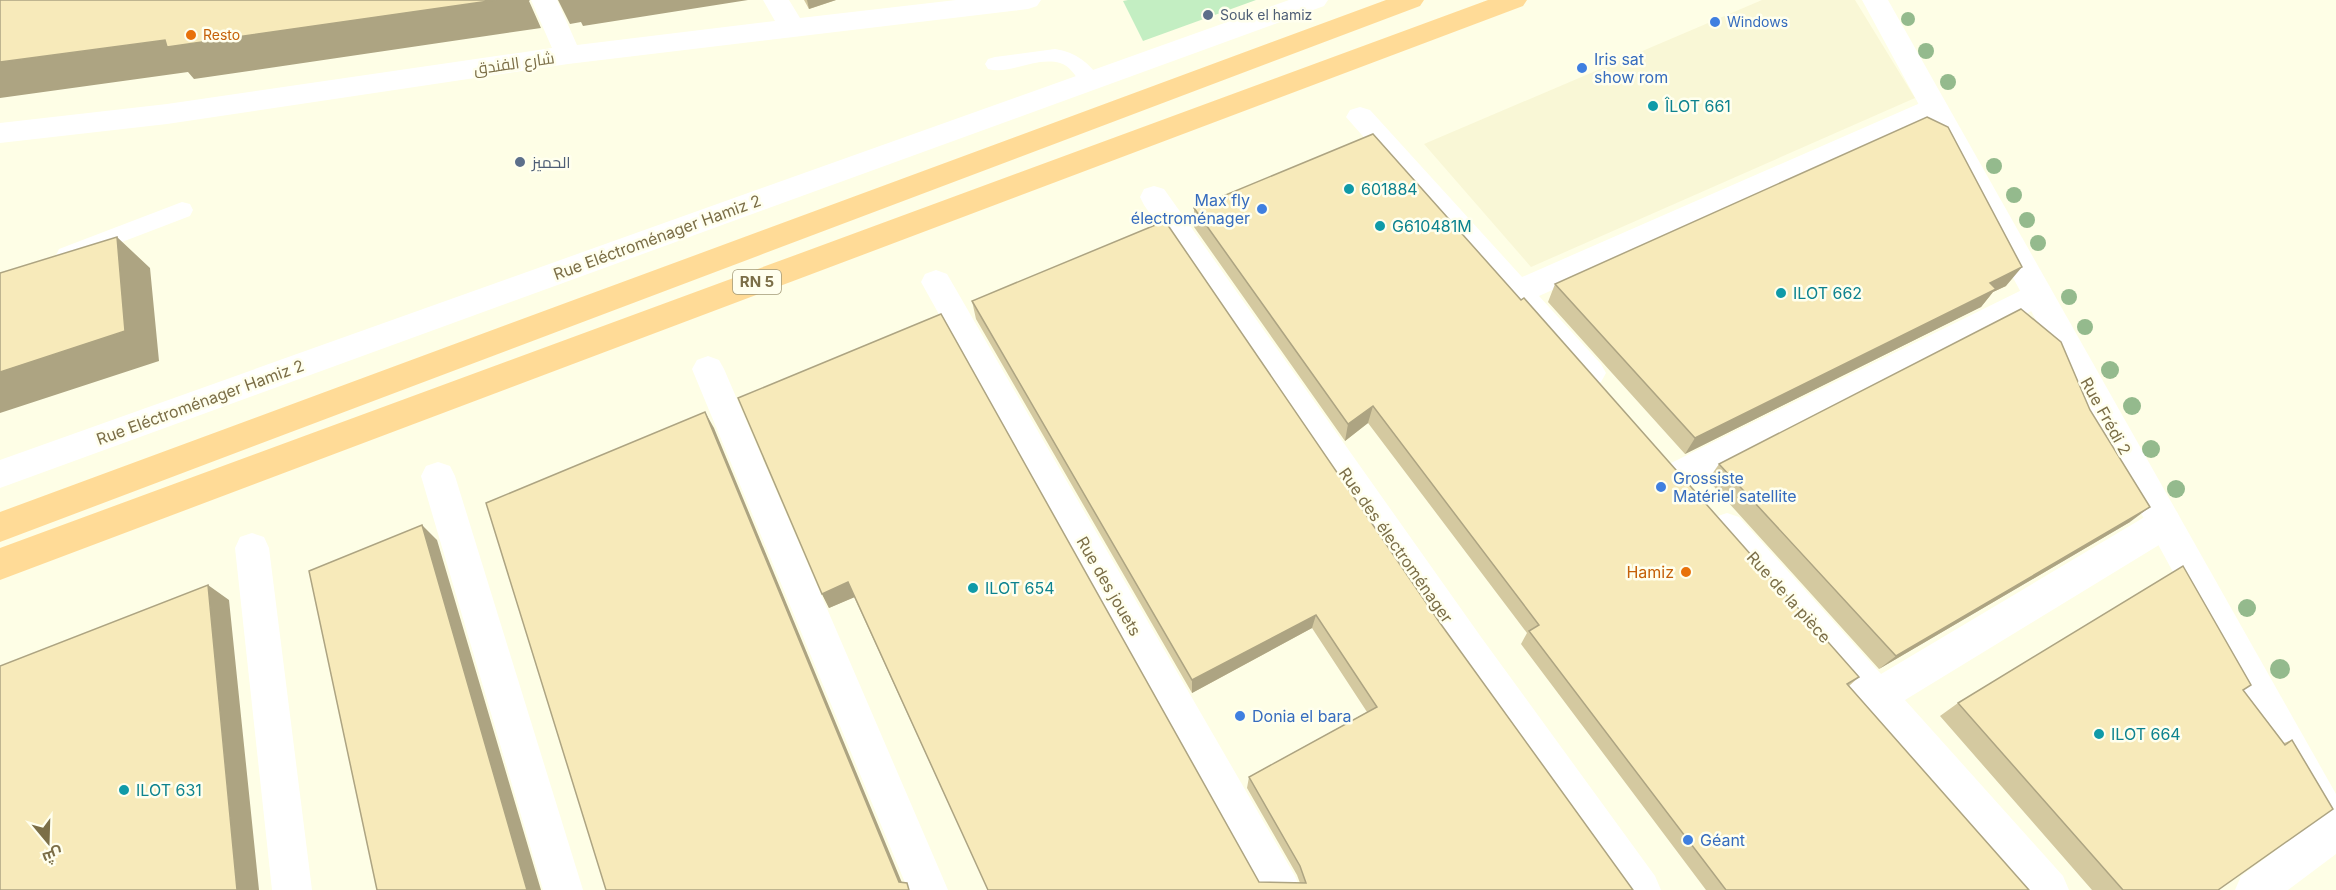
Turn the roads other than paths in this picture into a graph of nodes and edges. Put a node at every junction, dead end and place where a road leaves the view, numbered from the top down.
1 (544, 0) edge
2 (776, 0) edge
3 (1315, 0) edge
4 (1411, 0) edge
5 (1514, 0) edge
6 (1875, 0) edge
7 (1016, 1) edge
8 (792, 28) junction
9 (568, 56) junction
10 (995, 64) dead end
11 (1091, 81) junction
12 (1934, 107) junction
13 (1360, 117) dead end
14 (0, 133) edge
15 (1155, 197) dead end
16 (182, 210) dead end
17 (43, 264) edge
18 (936, 282) dead end
19 (1519, 292) junction
20 (2038, 294) junction
21 (708, 369) dead end
22 (1611, 396) edge
23 (1657, 448) edge
24 (0, 474) edge
25 (1680, 475) junction
26 (438, 476) dead end
27 (2165, 523) junction
28 (0, 527) edge
29 (252, 548) dead end
30 (0, 564) edge
31 (1878, 696) junction
32 (2336, 831) edge
33 (292, 890) edge
34 (563, 890) edge
35 (928, 890) edge
36 (1281, 890) edge
37 (1641, 890) edge
38 (2049, 890) edge
39 (2255, 890) edge

1 - 9 street
2 - 8 street
3 - 11 street, Rue Eléctroménager Hamiz 2
4 - 28 highway, RN 5
5 - 30 highway, RN 5
6 - 12 street, Rue Frédi 2
7 - 8 street, شارع الفندق
8 - 9 street, شارع الفندق
9 - 14 street, شارع الفندق
10 - 11 lane
11 - 24 street, Rue Eléctroménager Hamiz 2
12 - 19 street
12 - 20 street, Rue Frédi 2
13 - 19 street
15 - 37 street, Rue des électroménager
16 - 17 lane
18 - 36 street, Rue des jouets
19 - 22 street
20 - 25 street
20 - 27 street, Rue Frédi 2
21 - 35 street
23 - 25 street, Rue de la pièce
25 - 31 street, Rue de la pièce
26 - 34 street
27 - 31 street
27 - 32 street, Rue Frédi 2
29 - 33 street
31 - 38 street, Rue de la pièce
32 - 39 street

